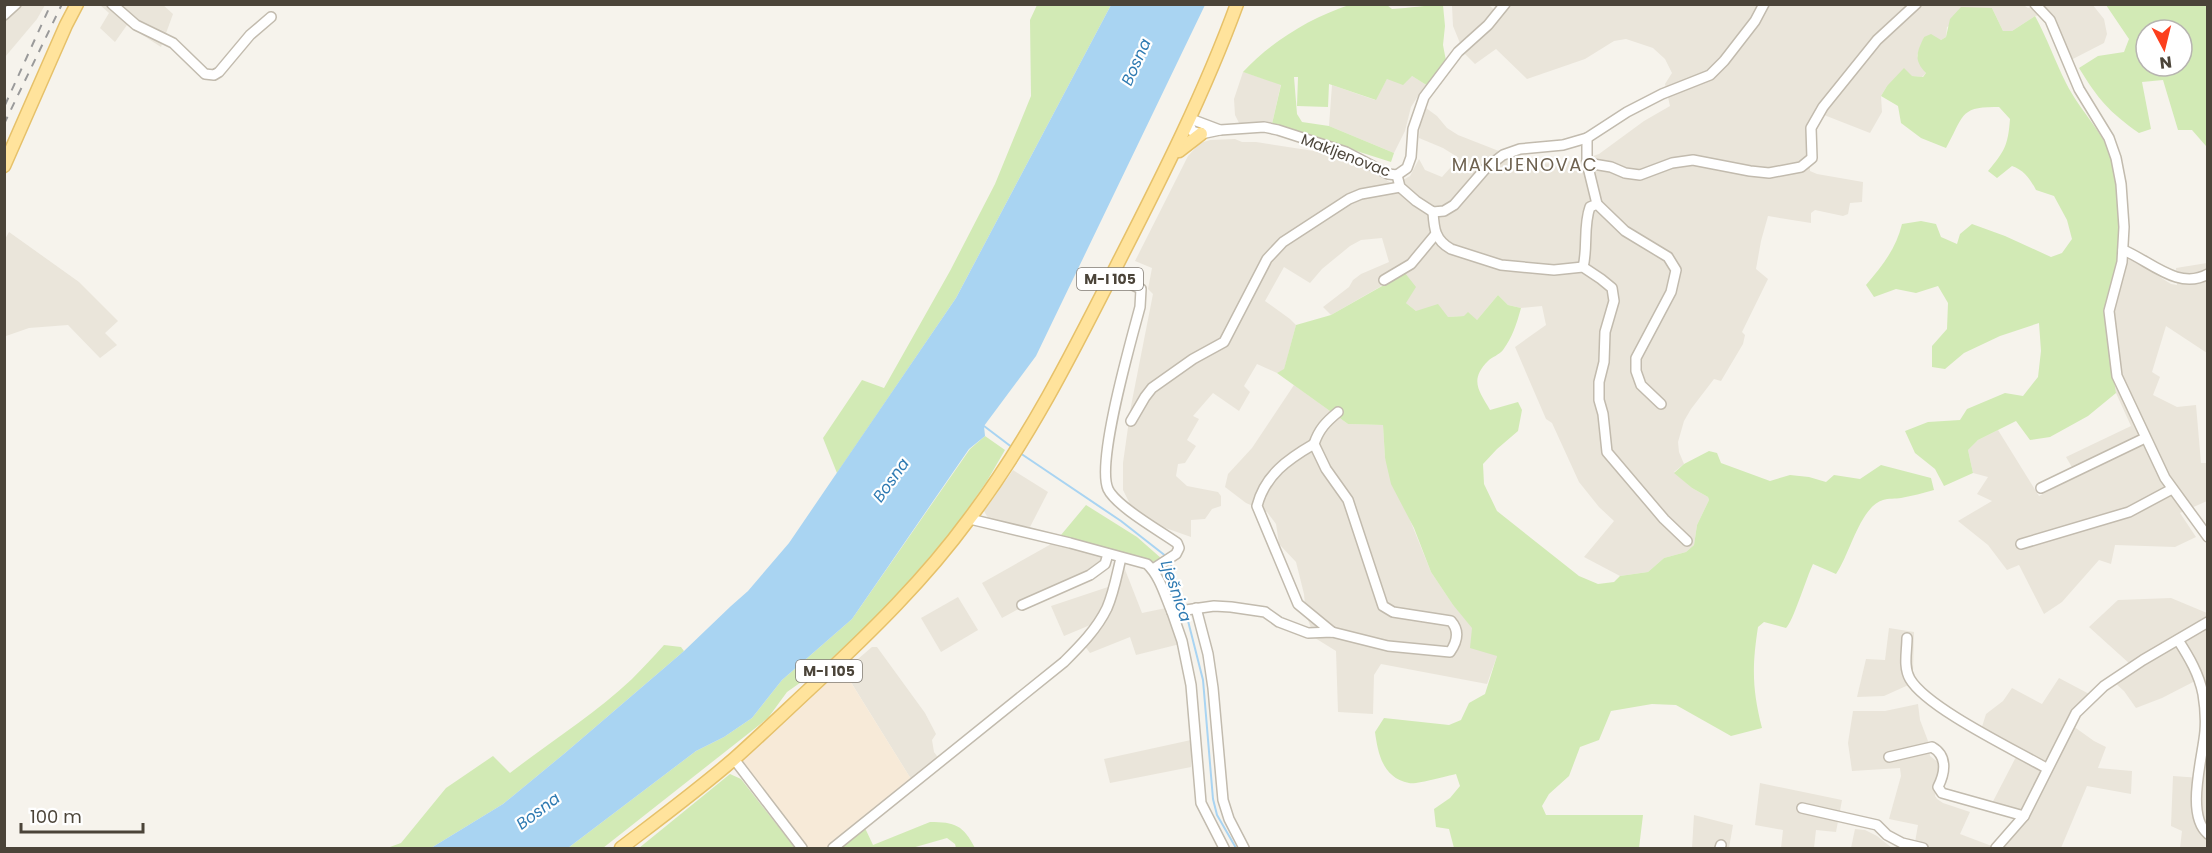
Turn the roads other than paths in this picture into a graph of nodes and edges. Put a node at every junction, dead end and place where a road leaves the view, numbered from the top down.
1 (16, 4) edge
2 (77, 4) edge
3 (112, 4) edge
4 (1237, 4) edge
5 (1505, 4) edge
6 (1764, 4) edge
7 (1916, 4) edge
8 (2035, 4) edge
9 (4, 15) edge
10 (271, 17) dead end
11 (1190, 121) junction
12 (1220, 130) junction
13 (1201, 134) junction
14 (1587, 138) junction
15 (1173, 155) junction
16 (1587, 163) junction
17 (4, 166) edge
18 (1397, 175) junction
19 (1400, 187) junction
20 (1598, 204) junction
21 (1433, 212) junction
22 (1435, 235) junction
23 (2122, 250) junction
24 (1584, 267) junction
25 (2208, 274) edge
26 (1112, 275) junction
27 (1384, 280) dead end
28 (1661, 404) dead end
29 (1338, 412) dead end
30 (1131, 421) dead end
31 (2145, 438) junction
32 (1314, 444) junction
33 (2041, 488) dead end
34 (2172, 489) junction
35 (970, 519) junction
36 (2208, 537) edge
37 (1688, 542) dead end
38 (2021, 544) dead end
39 (1108, 554) junction
40 (1121, 558) junction
41 (1153, 569) junction
42 (1022, 605) dead end
43 (1194, 608) junction
44 (1176, 612) junction
45 (2208, 622) edge
46 (1332, 632) junction
47 (1907, 638) dead end
48 (2178, 640) junction
49 (1889, 756) dead end
50 (734, 759) junction
51 (2046, 768) junction
52 (1802, 808) dead end
53 (2024, 816) junction
54 (2208, 834) edge
55 (621, 849) edge
56 (802, 849) edge
57 (833, 849) edge
58 (1224, 849) edge
59 (1245, 849) edge
60 (1923, 849) edge
61 (1996, 849) edge

1 - 9 street
2 - 17 main road
3 - 10 street
4 - 11 main road, M-I 105
5 - 18 street
6 - 14 street
7 - 16 street
8 - 23 street
11 - 12 street, Makljenovac
11 - 13 street
11 - 15 main road, M-I 105
12 - 13 street
12 - 18 street, Makljenovac
13 - 15 main road
14 - 16 street
14 - 21 street
15 - 26 main road, M-I 105
16 - 20 street
18 - 19 street
19 - 21 street
19 - 30 street
20 - 24 street
20 - 28 street
21 - 22 street
22 - 24 street
22 - 27 street
23 - 25 street
23 - 31 street
24 - 37 street
26 - 35 main road, M-I 105
26 - 41 street
29 - 32 street
31 - 33 street
31 - 34 street
32 - 46 street
32 - 46 street
34 - 36 street
34 - 38 street
35 - 39 street
35 - 50 main road, M-I 105
39 - 40 street
39 - 42 street
40 - 41 street
40 - 57 street
41 - 44 street
43 - 44 street
43 - 46 street
43 - 59 street
44 - 58 street
45 - 48 street
47 - 51 street
48 - 51 street
48 - 54 street
49 - 53 street
50 - 55 main road, M-I 105
50 - 56 street
51 - 53 street
52 - 60 street
53 - 61 street

